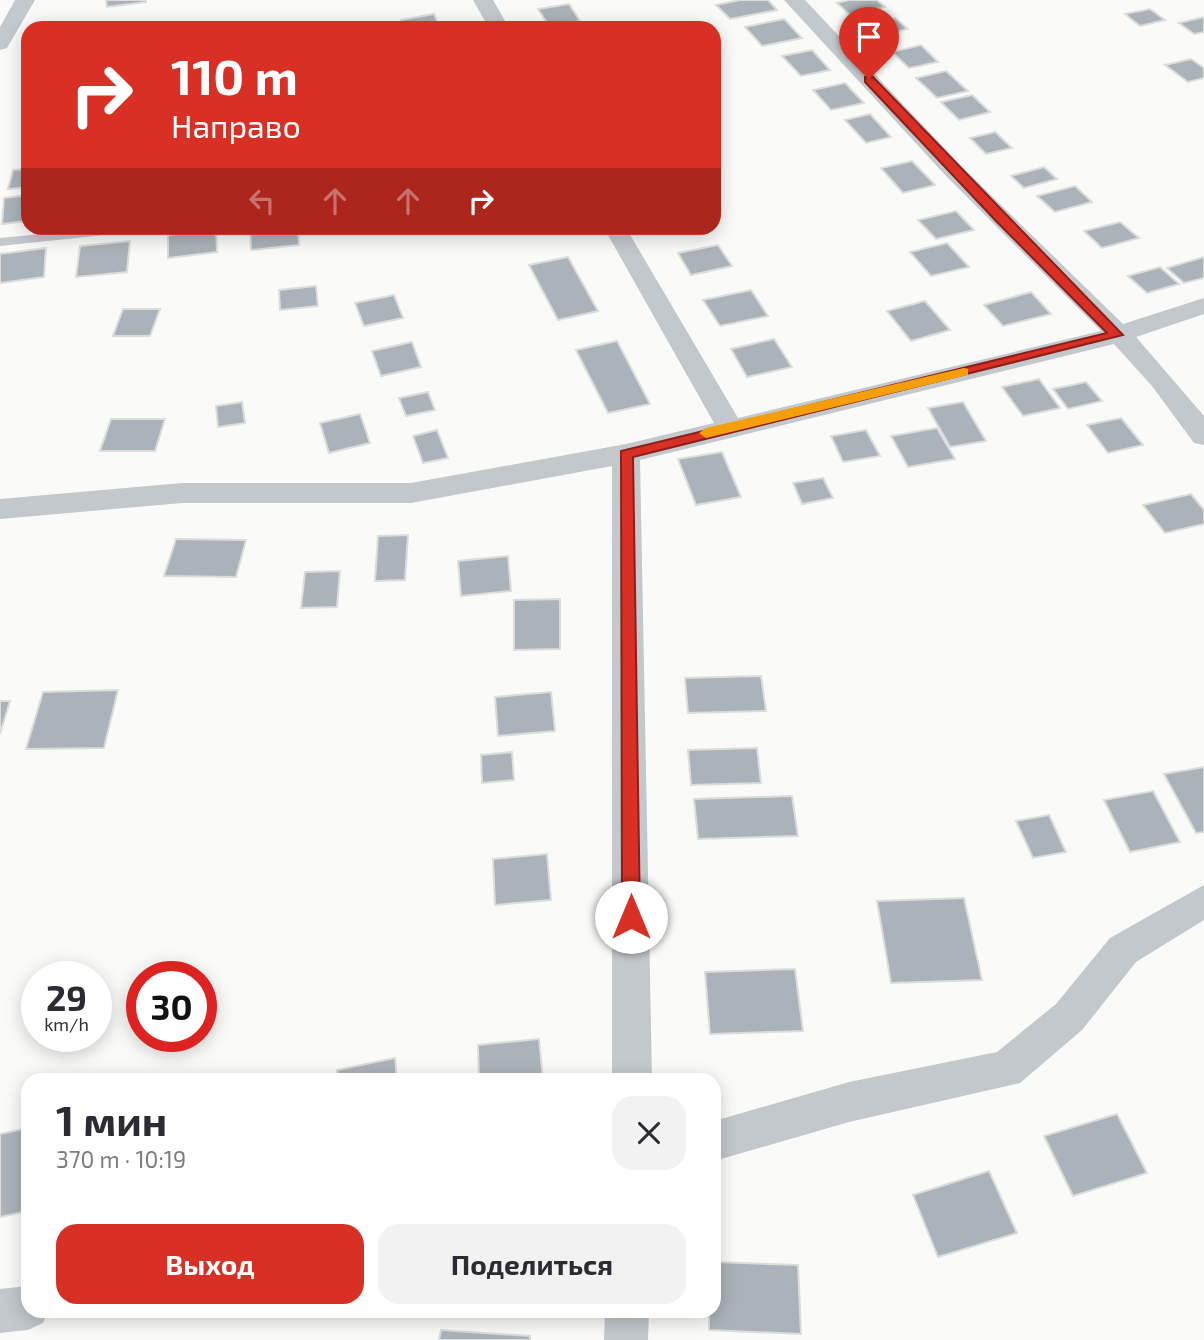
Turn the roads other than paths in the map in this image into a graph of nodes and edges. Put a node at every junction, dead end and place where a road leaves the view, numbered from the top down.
1 (25, 0) edge
2 (483, 0) edge
3 (794, 0) edge
4 (495, 21) edge
5 (0, 44) edge
6 (66, 235) edge
7 (619, 235) edge
8 (0, 242) edge
9 (1204, 306) edge
10 (1117, 335) junction
11 (730, 427) junction
12 (1204, 436) edge
13 (626, 454) junction
14 (0, 509) edge
15 (1204, 901) edge
16 (632, 1073) edge
17 (721, 1139) edge
18 (21, 1309) edge
19 (0, 1311) edge
20 (627, 1318) edge
21 (626, 1340) edge

1 - 5 street
2 - 4 street
3 - 10 street
6 - 8 lane
7 - 11 street
9 - 10 street
10 - 11 street
10 - 12 street
11 - 13 street
13 - 14 street
13 - 16 street
15 - 17 street
18 - 19 street
20 - 21 street

